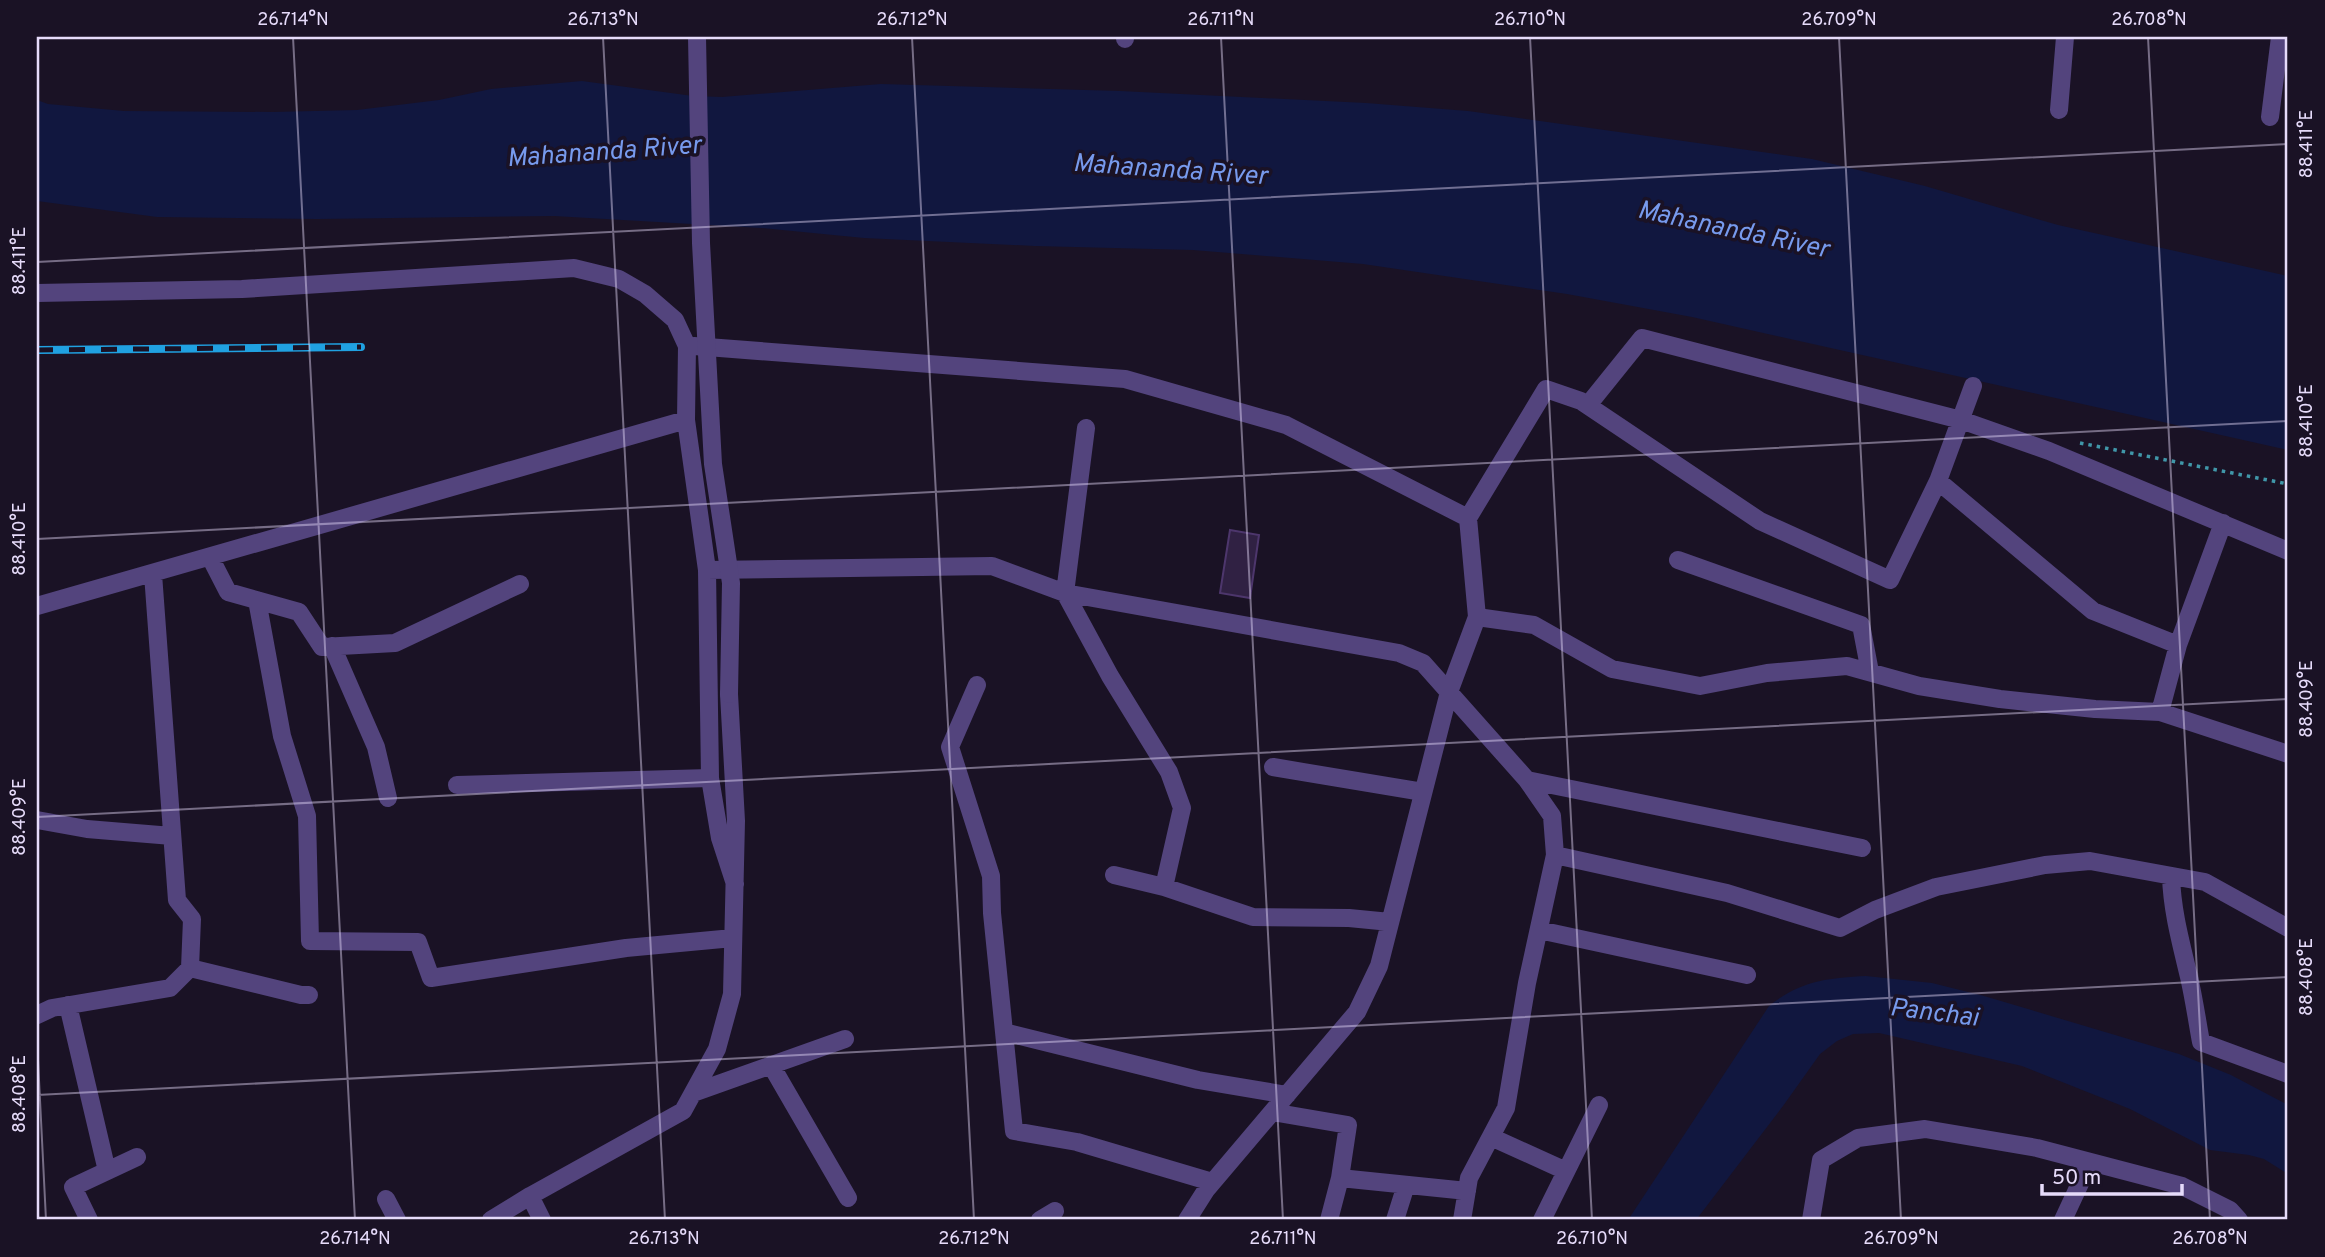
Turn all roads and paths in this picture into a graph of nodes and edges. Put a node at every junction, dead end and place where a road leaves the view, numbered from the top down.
1 (697, 37) edge
2 (2065, 37) edge
3 (2280, 37) edge
4 (2059, 110) dead end
5 (2270, 117) dead end
6 (37, 293) edge
7 (687, 346) junction
8 (1973, 386) dead end
9 (1588, 405) junction
10 (1961, 419) junction
11 (686, 420) junction
12 (1086, 428) dead end
13 (2070, 441) dead end
14 (1938, 481) junction
15 (2288, 484) edge
16 (1468, 518) junction
17 (2223, 523) junction
18 (2288, 551) edge
19 (210, 557) junction
20 (1678, 560) dead end
21 (707, 570) junction
22 (153, 574) junction
23 (520, 584) dead end
24 (1065, 593) junction
25 (257, 600) junction
26 (37, 606) edge
27 (1477, 617) junction
28 (2178, 645) junction
29 (332, 646) junction
30 (1870, 672) junction
31 (977, 685) dead end
32 (1449, 692) junction
33 (2160, 712) junction
34 (2288, 754) edge
35 (1273, 767) dead end
36 (710, 778) junction
37 (1527, 780) junction
38 (457, 785) dead end
39 (1423, 792) junction
40 (388, 798) dead end
41 (37, 820) edge
42 (172, 836) junction
43 (1862, 848) dead end
44 (1555, 855) junction
45 (1114, 875) dead end
46 (2171, 876) junction
47 (735, 884) junction
48 (1164, 887) junction
49 (1390, 922) junction
50 (2288, 928) edge
51 (1539, 930) junction
52 (733, 938) junction
53 (190, 968) junction
54 (1747, 975) dead end
55 (309, 995) dead end
56 (68, 1005) junction
57 (37, 1015) edge
58 (1004, 1032) junction
59 (845, 1039) dead end
60 (771, 1065) junction
61 (2288, 1074) edge
62 (693, 1093) junction
63 (1287, 1095) junction
64 (1599, 1105) dead end
65 (1272, 1112) junction
66 (1491, 1138) junction
67 (138, 1157) dead end
68 (2090, 1162) junction
69 (107, 1171) junction
70 (1566, 1171) junction
71 (1340, 1178) junction
72 (1212, 1182) junction
73 (1406, 1185) junction
74 (1467, 1191) junction
75 (530, 1196) junction
76 (848, 1198) dead end
77 (386, 1199) dead end
78 (89, 1220) edge
79 (397, 1220) edge
80 (491, 1220) edge
81 (542, 1220) edge
82 (1187, 1220) edge
83 (1329, 1220) edge
84 (1395, 1220) edge
85 (1462, 1220) edge
86 (1542, 1220) edge
87 (1811, 1220) edge
88 (2063, 1220) edge
89 (2239, 1220) edge

1 - 47 street, bridge
2 - 4 street
3 - 5 street
6 - 7 street
7 - 11 street
7 - 16 street
8 - 10 street
9 - 10 street
9 - 14 street
9 - 16 street
10 - 14 street
10 - 17 street
11 - 19 street
11 - 21 street
12 - 24 street
13 - 15 path
14 - 28 street
16 - 27 street
17 - 18 street
17 - 28 street
19 - 22 street
19 - 25 street
20 - 30 street
21 - 24 street
21 - 36 street
22 - 26 street
22 - 42 street
23 - 29 street
24 - 32 street
24 - 48 street
25 - 29 street
25 - 52 street
27 - 30 street
27 - 32 street
28 - 33 street
29 - 40 street
30 - 33 street
31 - 58 street
32 - 37 street
32 - 39 street
33 - 34 street
35 - 39 street
36 - 38 street
36 - 47 street
37 - 43 street
37 - 44 street
39 - 49 street
41 - 42 street
42 - 53 street
44 - 46 street
44 - 51 street
45 - 48 street
46 - 50 street
46 - 61 street
47 - 52 street
48 - 49 street
49 - 63 street
51 - 54 street
51 - 66 street
52 - 62 street
53 - 55 street
53 - 56 street
56 - 57 street
56 - 69 street
58 - 63 street
58 - 72 street
59 - 60 street
60 - 62 street
60 - 76 street
62 - 75 street
63 - 65 street
64 - 70 street
65 - 71 street
65 - 72 street
66 - 70 street
66 - 74 street
67 - 69 street
68 - 87 street
68 - 88 street
68 - 89 street
69 - 78 street
70 - 86 street
71 - 73 street
71 - 83 street
72 - 82 street
73 - 74 street
73 - 84 street
74 - 85 street
75 - 80 street
75 - 81 street
77 - 79 street

